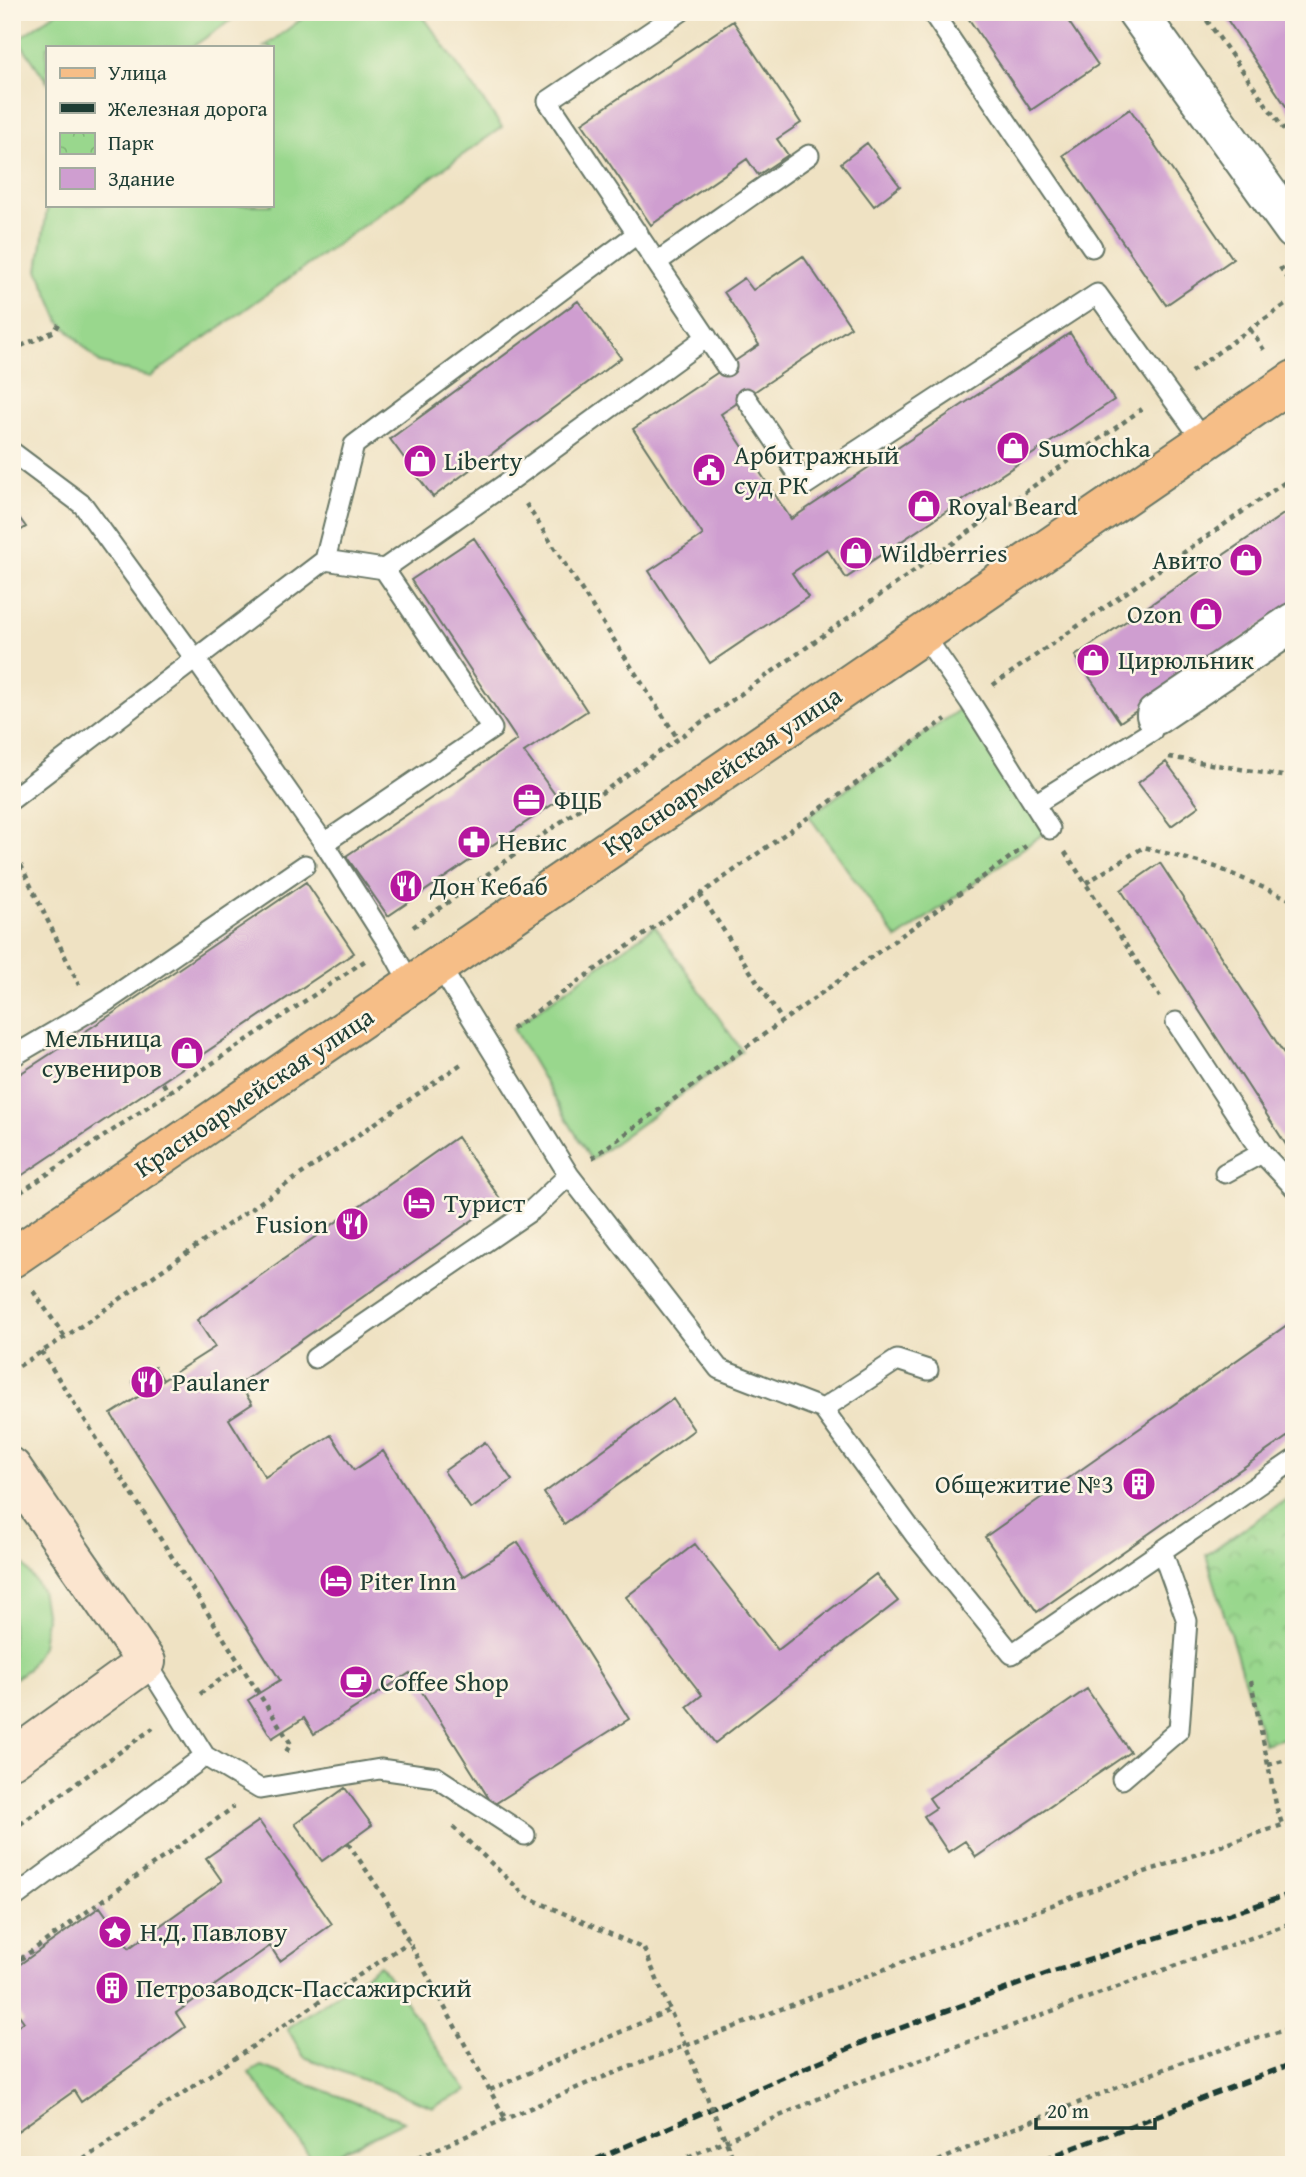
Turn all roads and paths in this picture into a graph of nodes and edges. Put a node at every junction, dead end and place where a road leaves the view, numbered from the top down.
1 (680, 12) edge
2 (932, 12) edge
3 (1137, 12) edge
4 (1200, 12) edge
5 (1294, 145) edge
6 (809, 155) dead end
7 (1294, 230) edge
8 (638, 233) junction
9 (1091, 247) dead end
10 (657, 262) junction
11 (1294, 299) edge
12 (60, 323) dead end
13 (707, 337) junction
14 (12, 351) edge
15 (726, 366) dead end
16 (1294, 380) edge
17 (1168, 390) junction
18 (746, 398) dead end
19 (1204, 442) junction
20 (12, 452) edge
21 (1294, 476) edge
22 (511, 480) junction
23 (325, 559) junction
24 (384, 569) junction
25 (1294, 622) edge
26 (923, 634) junction
27 (196, 660) junction
28 (970, 702) junction
29 (1154, 723) joint
30 (678, 739) junction
31 (1124, 749) junction
32 (1294, 778) edge
33 (12, 799) edge
34 (1035, 804) junction
35 (1050, 829) joint
36 (324, 843) junction
37 (12, 847) edge
38 (305, 865) dead end
39 (701, 894) junction
40 (1294, 901) edge
41 (388, 945) junction
42 (425, 975) junction
43 (92, 1010) junction
44 (782, 1020) junction
45 (1176, 1022) joint
46 (488, 1046) junction
47 (12, 1054) edge
48 (163, 1083) dead end
49 (169, 1093) junction
50 (1262, 1153) junction
51 (591, 1160) dead end
52 (1225, 1173) dead end
53 (569, 1175) junction
54 (1294, 1187) edge
55 (12, 1198) edge
56 (12, 1258) edge
57 (315, 1359) dead end
58 (19, 1366) dead end
59 (928, 1370) dead end
60 (823, 1409) junction
61 (1294, 1460) edge
62 (12, 1468) edge
63 (1162, 1551) junction
64 (146, 1662) junction
65 (241, 1664) dead end
66 (1251, 1681) dead end
67 (177, 1710) junction
68 (205, 1756) junction
69 (1294, 1758) edge
70 (12, 1759) edge
71 (1268, 1765) junction
72 (1122, 1779) dead end
73 (1294, 1821) edge
74 (1282, 1824) junction
75 (451, 1825) dead end
76 (12, 1830) edge
77 (525, 1835) dead end
78 (348, 1843) dead end
79 (12, 1899) edge
80 (1294, 1922) edge
81 (409, 1942) junction
82 (670, 2010) junction
83 (1294, 2027) edge
84 (490, 2090) junction
85 (505, 2118) junction
86 (75, 2165) edge
87 (400, 2165) edge
88 (670, 2165) edge
89 (736, 2165) edge
90 (929, 2165) edge

1 - 8 lane
2 - 9 lane
3 - 7 street
4 - 5 path
6 - 10 lane
8 - 10 lane
8 - 23 lane
10 - 13 lane
11 - 17 path
12 - 14 path
13 - 15 lane
13 - 22 lane
16 - 19 main road, Красноармейская улица
17 - 18 lane
17 - 19 lane
17 - 30 path
19 - 26 main road, Красноармейская улица
20 - 27 lane
21 - 28 path
22 - 24 lane
22 - 30 path
23 - 24 lane
23 - 27 lane
24 - 36 lane
25 - 29 street
26 - 28 lane
26 - 42 main road, Красноармейская улица
27 - 33 lane
27 - 36 lane
28 - 34 lane
28 - 39 path
29 - 31 lane
30 - 41 path
31 - 32 path
31 - 34 lane
34 - 35 lane
35 - 44 path
36 - 41 lane
37 - 43 path
38 - 43 lane
39 - 44 path
39 - 46 path
40 - 45 path
41 - 42 lane
41 - 49 path
42 - 46 lane
42 - 56 main road, Красноармейская улица
43 - 47 lane
44 - 51 path
45 - 50 lane
46 - 53 lane
46 - 58 path
48 - 49 path
49 - 55 path
50 - 52 lane
50 - 54 lane
53 - 57 lane
53 - 60 lane
59 - 60 lane
60 - 63 lane
61 - 63 lane
62 - 64 street
63 - 72 lane
64 - 67 lane
64 - 70 street
65 - 67 path
66 - 71 path
67 - 68 lane
67 - 76 path
68 - 77 lane
68 - 79 lane
69 - 71 path
71 - 74 path
73 - 74 path
74 - 85 path
75 - 82 path, bridge
78 - 81 path
80 - 88 path
81 - 84 path
81 - 86 path
82 - 84 path
82 - 89 path, bridge
83 - 90 path
84 - 85 path
85 - 87 path

